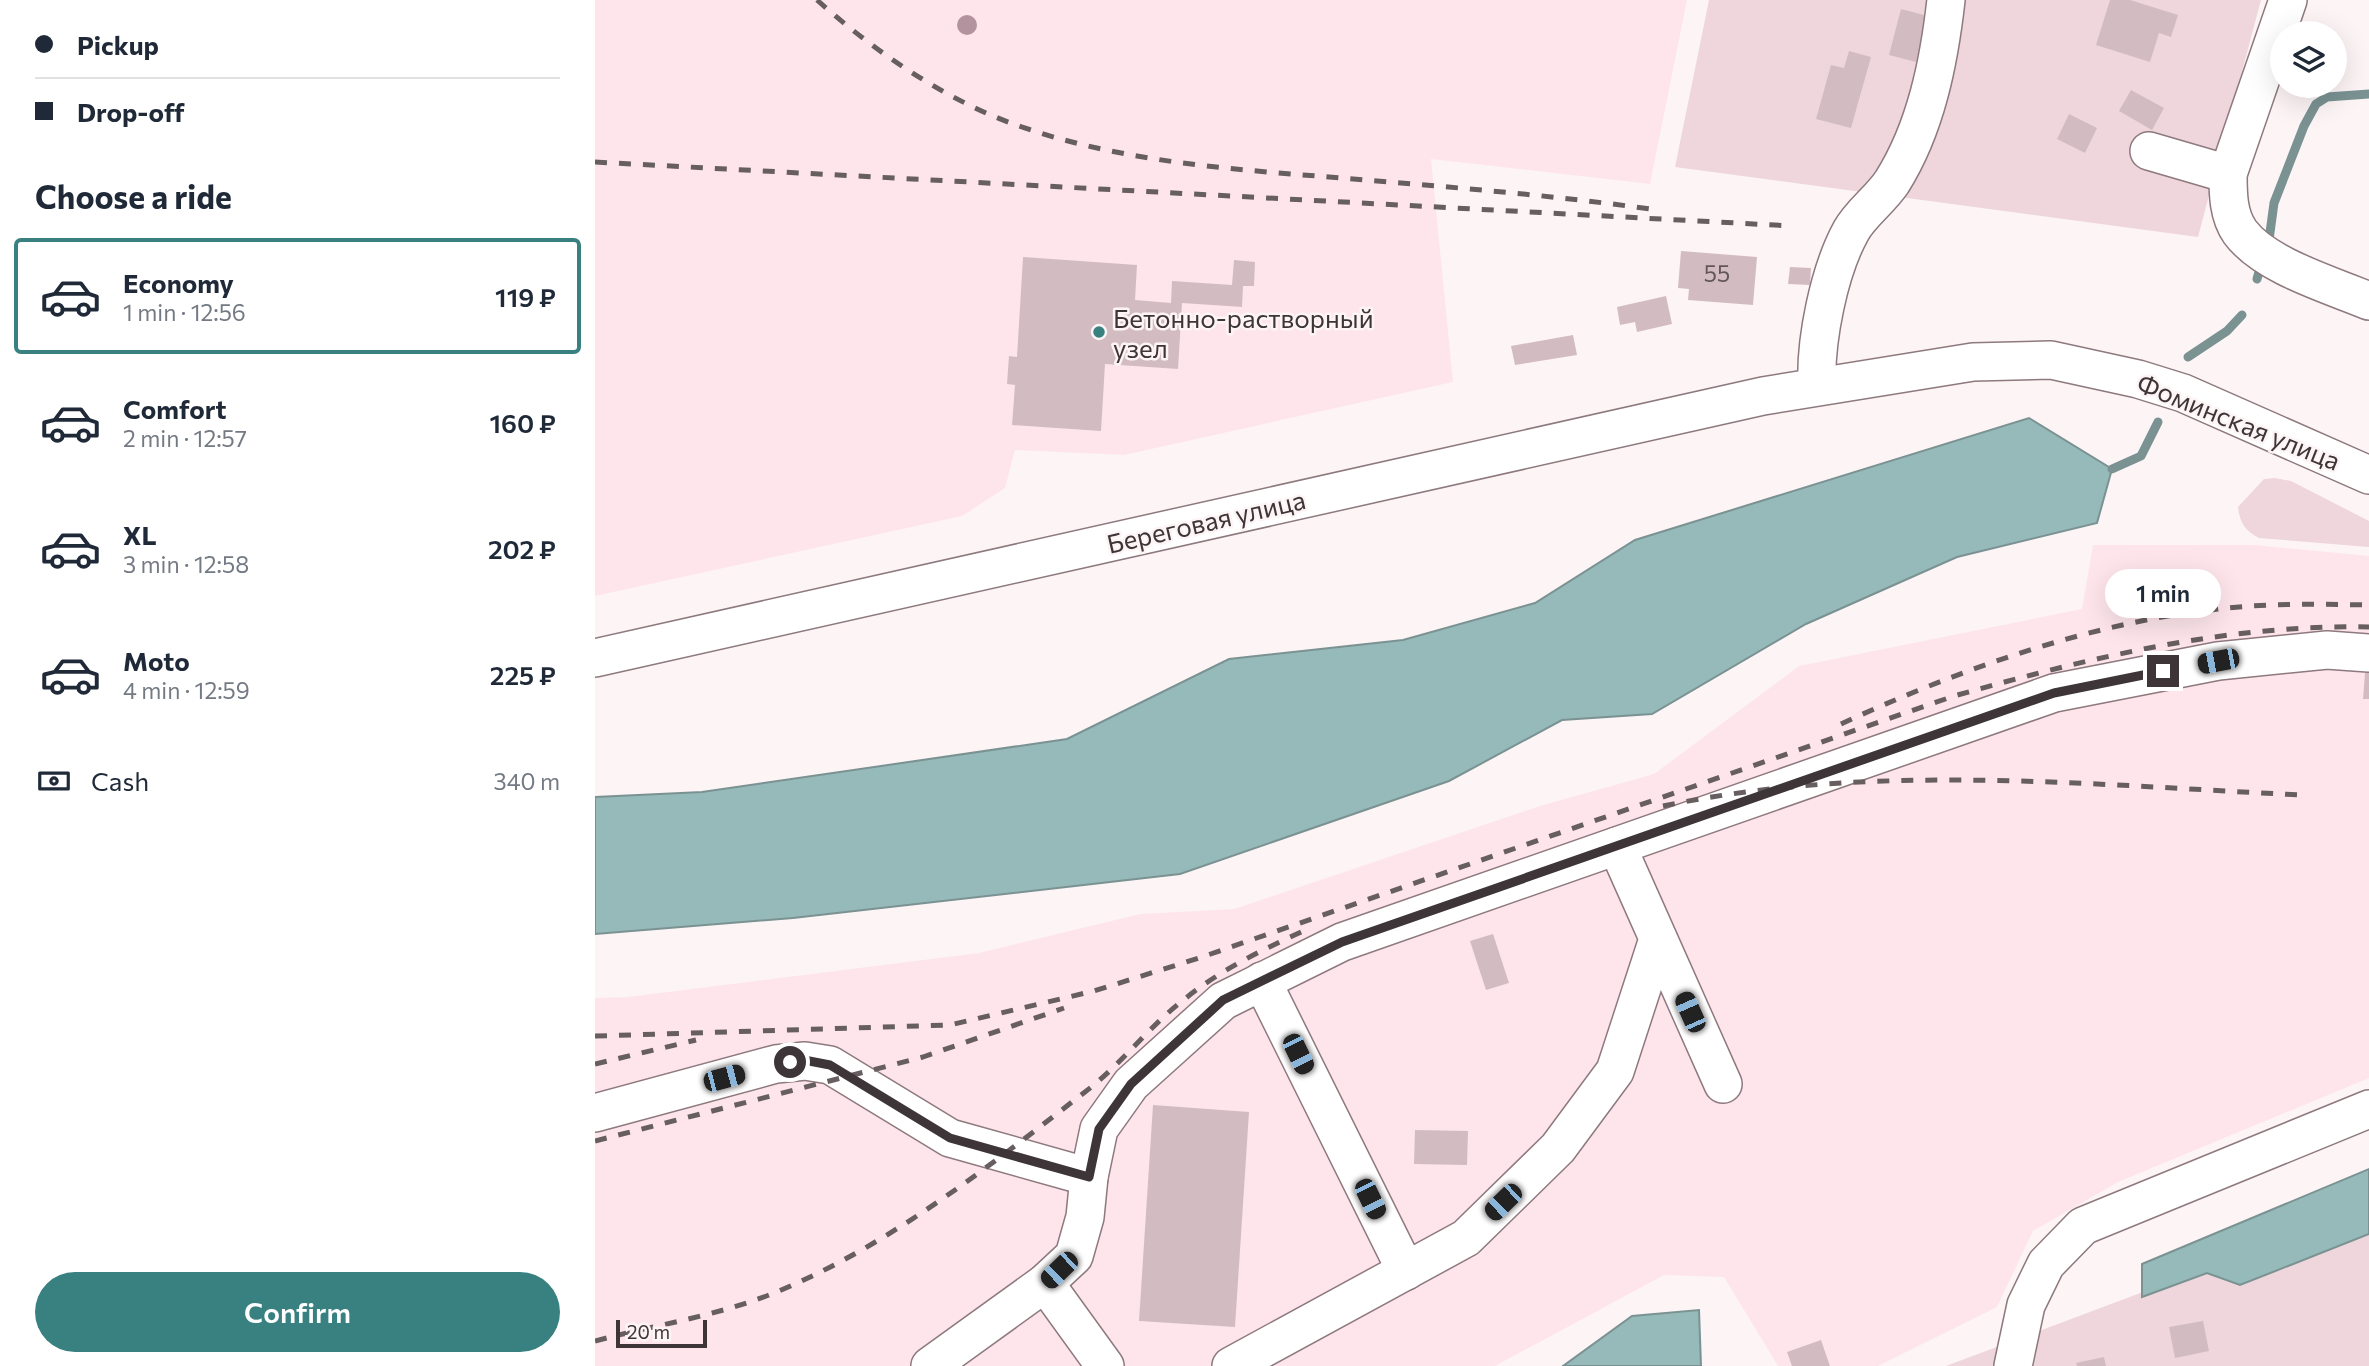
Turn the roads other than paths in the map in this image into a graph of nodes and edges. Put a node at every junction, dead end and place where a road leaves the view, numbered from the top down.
1 (1946, 0) edge
2 (2281, 2) edge
3 (2149, 151) dead end
4 (2228, 174) junction
5 (2369, 302) edge
6 (1817, 386) junction
7 (2369, 475) edge
8 (2369, 653) edge
9 (595, 658) edge
10 (1616, 846) junction
11 (1658, 939) junction
12 (1262, 981) junction
13 (1723, 1084) dead end
14 (2369, 1109) edge
15 (595, 1113) edge
16 (1089, 1177) junction
17 (1406, 1271) junction
18 (1045, 1283) junction
19 (930, 1366) edge
20 (1105, 1366) edge
21 (1231, 1366) edge
22 (2013, 1366) edge

1 - 6 street
2 - 4 street
3 - 4 street
4 - 5 street
6 - 7 street, Фоминская улица
6 - 9 street, Береговая улица
8 - 10 street
10 - 11 street
10 - 12 street
11 - 13 street
11 - 17 street
12 - 16 street
12 - 17 street
14 - 22 street
15 - 16 street
16 - 18 street
17 - 21 street
18 - 19 street
18 - 20 street

